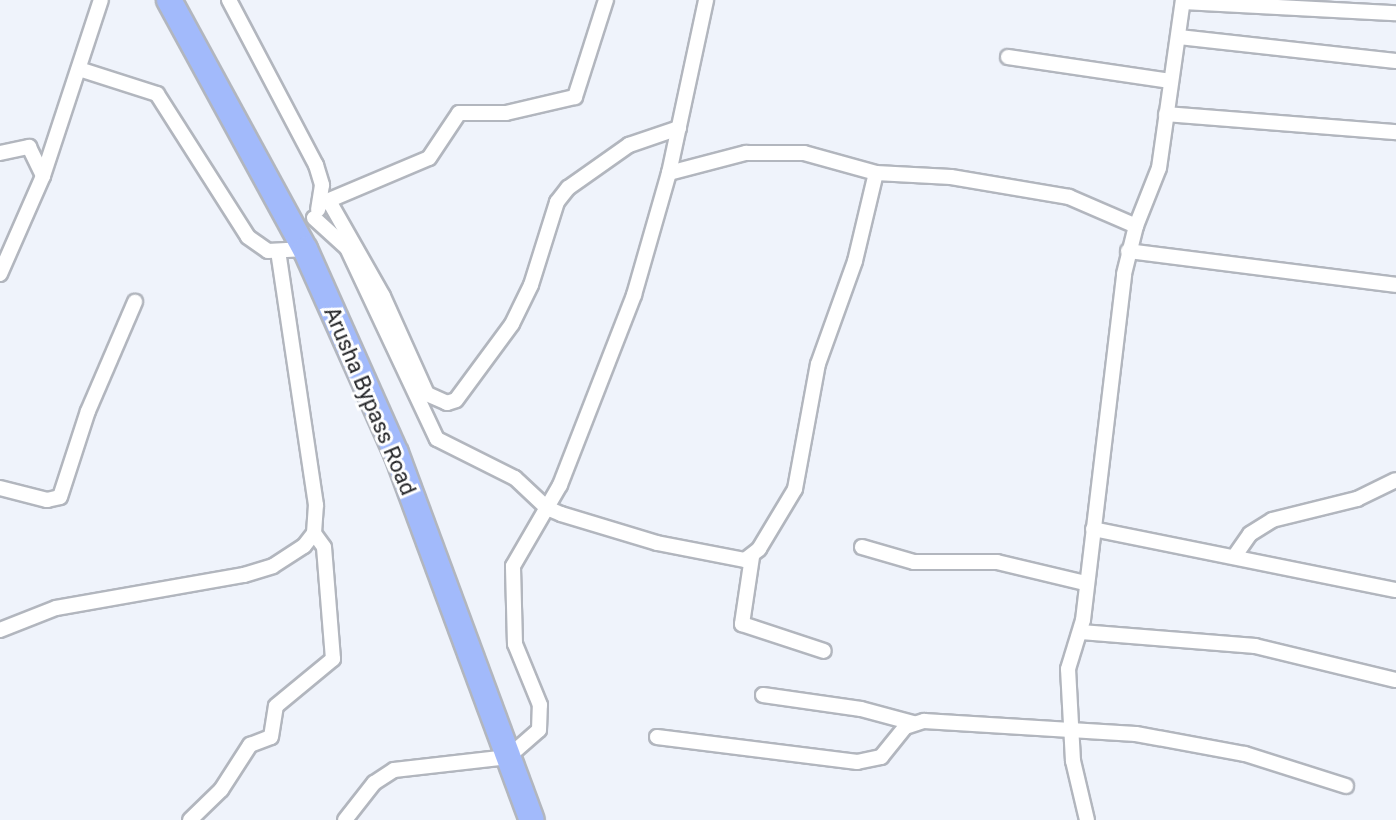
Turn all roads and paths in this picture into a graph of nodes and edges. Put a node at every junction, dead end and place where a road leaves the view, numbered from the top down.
1 (101, 0) edge
2 (169, 0) edge
3 (229, 0) edge
4 (606, 0) edge
5 (706, 0) edge
6 (1183, 1) edge
7 (1396, 13) edge
8 (1179, 37) junction
9 (1008, 57) dead end
10 (1396, 61) edge
11 (79, 69) junction
12 (1170, 81) junction
13 (1166, 114) junction
14 (679, 128) junction
15 (1396, 132) edge
16 (0, 153) edge
17 (669, 173) junction
18 (876, 173) junction
19 (43, 176) junction
20 (313, 221) junction
21 (1136, 226) junction
22 (1128, 251) junction
23 (278, 252) junction
24 (0, 274) edge
25 (1396, 285) edge
26 (135, 302) dead end
27 (1396, 480) edge
28 (0, 488) edge
29 (547, 508) junction
30 (1093, 529) junction
31 (314, 533) junction
32 (862, 547) dead end
33 (752, 557) junction
34 (1234, 557) junction
35 (1085, 583) junction
36 (1396, 590) edge
37 (0, 630) edge
38 (1081, 632) junction
39 (824, 651) dead end
40 (1396, 680) edge
41 (763, 695) dead end
42 (913, 723) junction
43 (1074, 732) junction
44 (657, 737) dead end
45 (508, 757) junction
46 (1346, 786) dead end
47 (190, 820) edge
48 (345, 820) edge
49 (532, 820) edge
50 (1087, 820) edge

1 - 11 street
2 - 20 main road, Arusha Bypass Road
3 - 20 street
4 - 20 street
5 - 14 street
6 - 7 street
6 - 8 street
8 - 10 street
8 - 12 street
9 - 12 street
11 - 19 street
11 - 23 street
12 - 13 street
13 - 15 street
13 - 21 street
14 - 17 street
14 - 20 street
16 - 19 street
17 - 18 street
17 - 29 street
18 - 21 street
18 - 33 street
19 - 24 street
20 - 23 street
20 - 29 street
20 - 45 main road, Arusha Bypass Road
21 - 22 street
22 - 25 street
22 - 30 street
23 - 31 street
26 - 28 street
27 - 34 street
29 - 33 street
29 - 45 street
30 - 34 street
30 - 35 street
31 - 37 street
31 - 47 street
32 - 35 street
33 - 39 street
34 - 36 street
35 - 38 street
38 - 40 street
38 - 43 street
41 - 42 street
42 - 43 street
42 - 44 street
43 - 46 street
43 - 50 street
45 - 48 street
45 - 49 main road, Arusha Bypass Road

